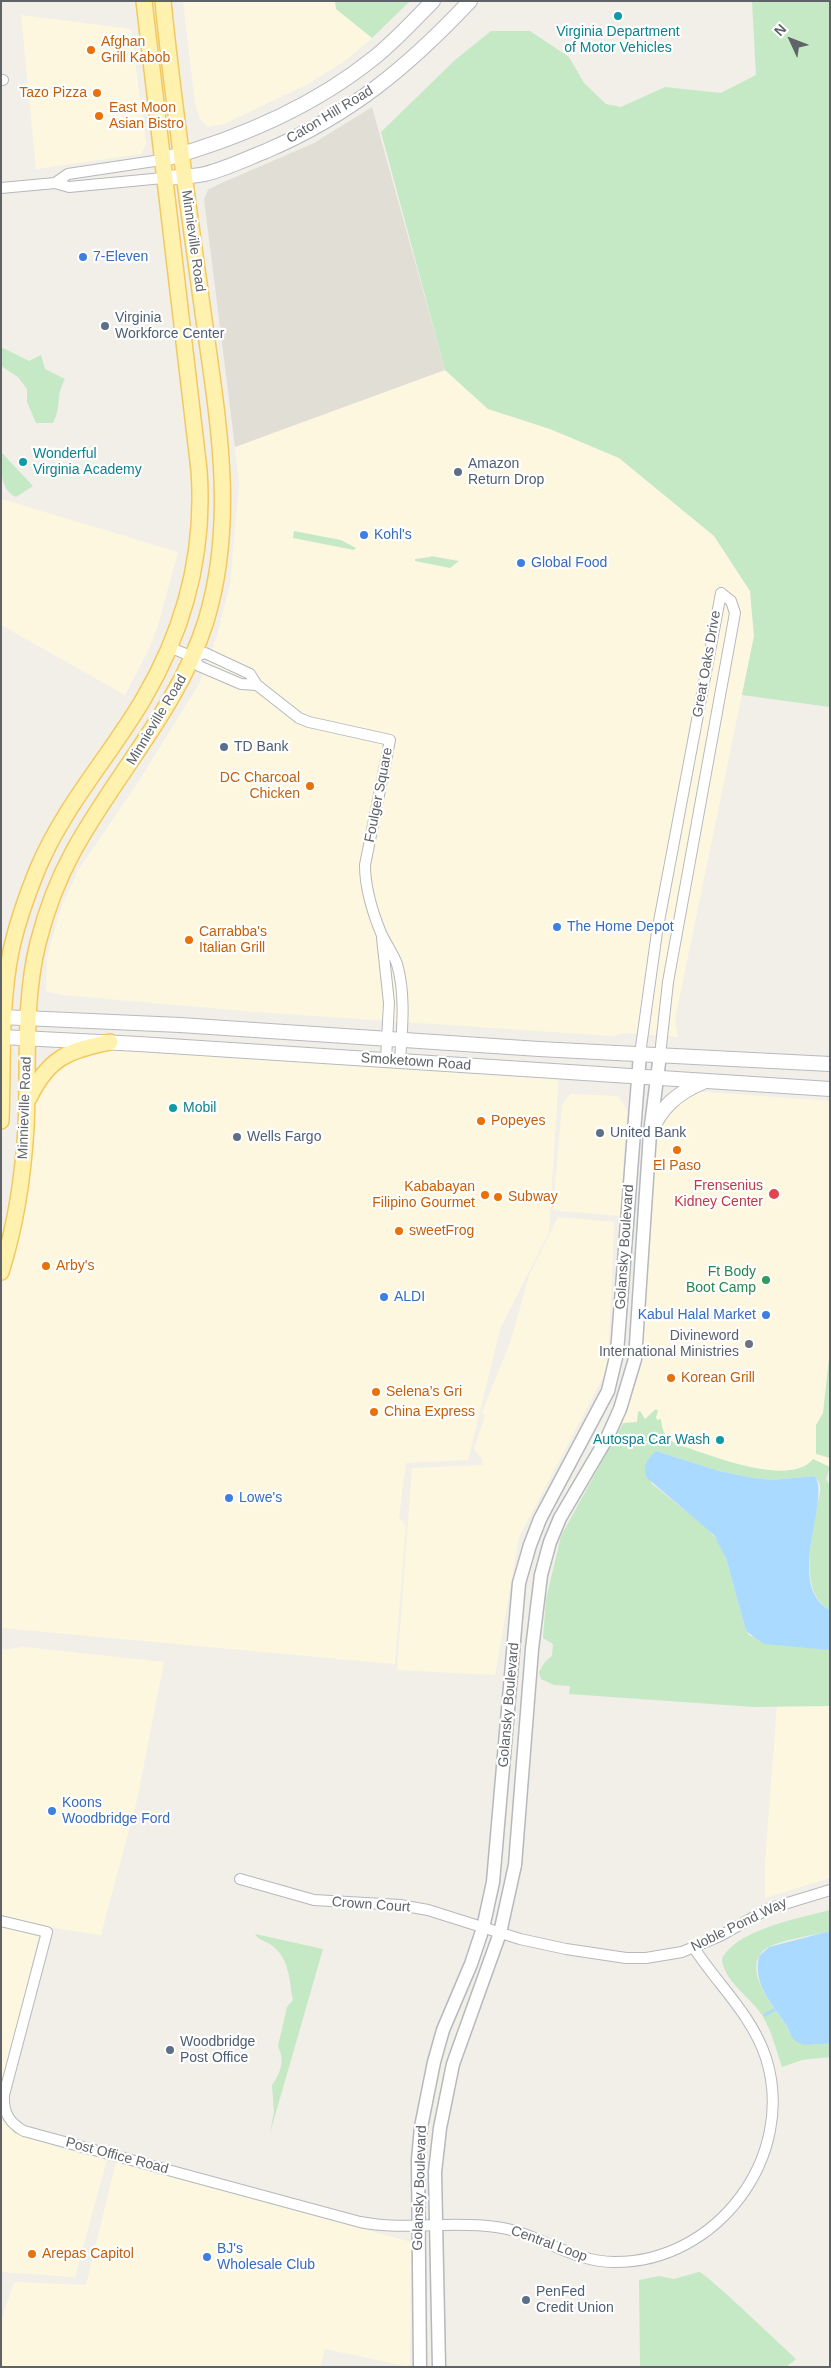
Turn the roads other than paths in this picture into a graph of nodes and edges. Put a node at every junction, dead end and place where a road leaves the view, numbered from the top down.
1 (144, 1) edge
2 (163, 1) edge
3 (432, 1) edge
4 (470, 1) edge
5 (182, 155) junction
6 (161, 160) junction
7 (184, 176) junction
8 (163, 178) junction
9 (55, 183) junction
10 (1, 188) edge
11 (169, 647) junction
12 (193, 657) junction
13 (382, 934) junction
14 (10, 958) junction
15 (1, 970) edge
16 (3, 1018) edge
17 (28, 1018) junction
18 (3, 1037) edge
19 (27, 1038) junction
20 (387, 1038) junction
21 (402, 1039) junction
22 (110, 1042) junction
23 (640, 1054) junction
24 (660, 1055) junction
25 (386, 1060) junction
26 (400, 1061) junction
27 (830, 1064) edge
28 (2, 1073) edge
29 (637, 1076) junction
30 (656, 1078) junction
31 (707, 1081) junction
32 (830, 1090) edge
33 (26, 1104) junction
34 (1, 1121) edge
35 (650, 1133) junction
36 (1, 1272) edge
37 (610, 1383) junction
38 (628, 1389) junction
39 (513, 1648) junction
40 (532, 1650) junction
41 (240, 1879) dead end
42 (830, 1890) edge
43 (1, 1921) edge
44 (483, 1928) junction
45 (500, 1933) junction
46 (694, 1948) junction
47 (437, 2226) junction
48 (418, 2227) junction
49 (420, 2367) edge
50 (439, 2367) edge

1 - 6 main road, Minnieville Road
2 - 5 main road, Minnieville Road
3 - 5 main road, Caton Hill Road
4 - 7 main road, Caton Hill Road
5 - 6 main road, Caton Hill Road
5 - 7 main road, Minnieville Road
6 - 8 main road, Minnieville Road
6 - 9 street
7 - 8 main road, Caton Hill Road
7 - 12 main road, Minnieville Road
8 - 9 street
8 - 11 main road, Minnieville Road
9 - 10 street
11 - 12 street, Foulger Square
11 - 14 main road, Minnieville Road
12 - 13 street, Foulger Square
12 - 17 main road, Minnieville Road
13 - 20 street, Foulger Square
13 - 21 street, Foulger Square
14 - 15 main road
14 - 16 main road, Minnieville Road
16 - 17 main road, Smoketown Road
16 - 18 main road, Minnieville Road
17 - 19 main road, Minnieville Road
17 - 20 main road, Smoketown Road
18 - 19 main road, Smoketown Road
18 - 28 main road, Minnieville Road
19 - 22 main road, Smoketown Road
19 - 33 main road, Minnieville Road
20 - 21 main road, Smoketown Road
20 - 25 street, Foulger Square
21 - 23 main road, Smoketown Road
21 - 26 street, Foulger Square
22 - 25 main road, Smoketown Road
22 - 33 main road
23 - 24 main road, Smoketown Road
23 - 24 street, Great Oaks Drive
23 - 29 street, Golansky Boulevard
24 - 27 main road, Smoketown Road
24 - 30 street, Golansky Boulevard
25 - 26 main road, Smoketown Road
26 - 29 main road, Smoketown Road
28 - 34 main road, Minnieville Road
29 - 30 main road, Smoketown Road
29 - 37 street, Golansky Boulevard
30 - 31 main road, Smoketown Road
30 - 35 street, Golansky Boulevard
31 - 32 main road, Smoketown Road
31 - 35 main road
33 - 36 main road, Minnieville Road
35 - 38 street, Golansky Boulevard
37 - 38 street
37 - 39 street, Golansky Boulevard
38 - 40 street, Golansky Boulevard
39 - 40 street
39 - 44 street, Golansky Boulevard
40 - 45 street, Golansky Boulevard
41 - 44 street, Crown Court
42 - 46 street, Noble Pond Way
43 - 48 street, Post Office Road
44 - 45 street, Crown Court
44 - 48 street, Golansky Boulevard
45 - 46 street, Noble Pond Way
45 - 47 street, Golansky Boulevard
46 - 47 street, Central Loop
47 - 48 street, Central Loop
47 - 50 street, Golansky Boulevard
48 - 49 street, Golansky Boulevard

